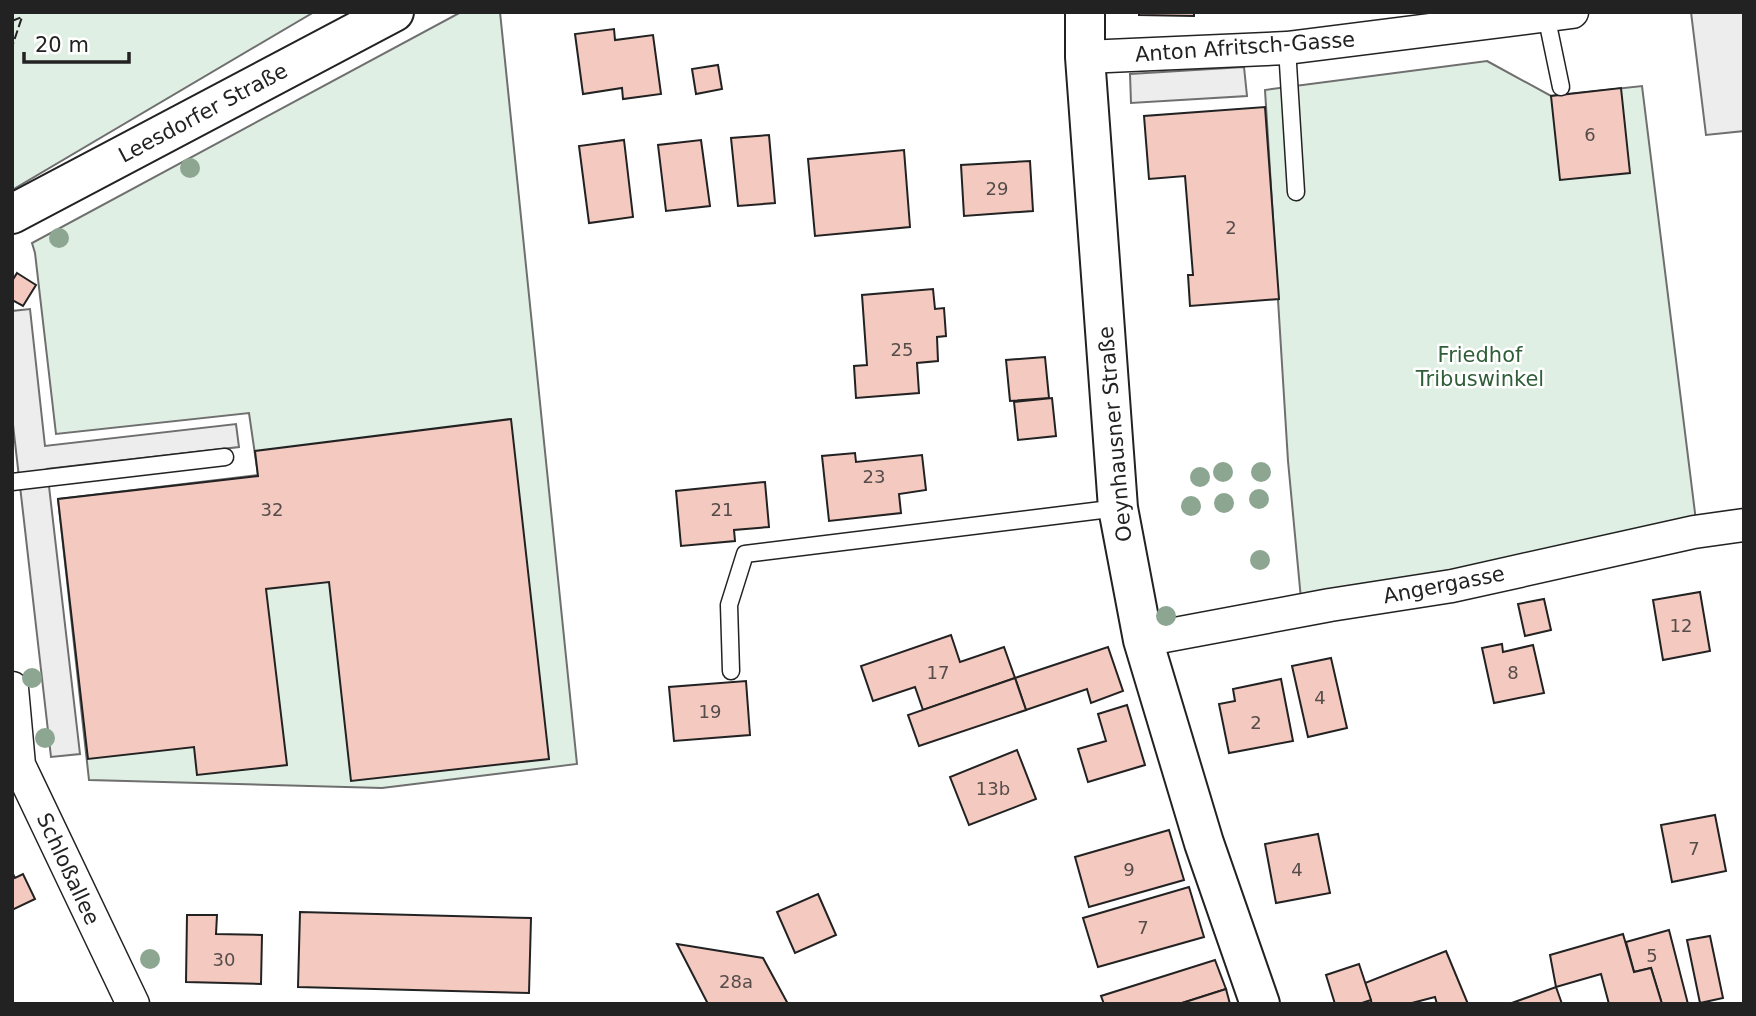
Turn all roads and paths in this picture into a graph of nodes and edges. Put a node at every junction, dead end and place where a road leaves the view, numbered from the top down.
1 (394, 12) edge
2 (1085, 12) edge
3 (1559, 14) edge
4 (1287, 48) junction
5 (1085, 57) junction
6 (1561, 87) dead end
7 (1296, 192) dead end
8 (12, 214) edge
9 (226, 457) dead end
10 (12, 482) edge
11 (1118, 508) junction
12 (1744, 526) edge
13 (1143, 640) junction
14 (731, 671) dead end
15 (12, 688) edge
16 (133, 1004) edge
17 (1260, 1004) edge

1 - 8 street, Leesdorfer Straße
2 - 5 street, Oeynhausner Straße
3 - 4 street, Anton Afritsch-Gasse
3 - 6 lane
4 - 5 street, Anton Afritsch-Gasse
4 - 7 lane
5 - 11 street, Oeynhausner Straße
9 - 10 lane
11 - 13 street, Oeynhausner Straße
11 - 14 lane
12 - 13 street, Angergasse
13 - 17 street, Oeynhausner Straße
15 - 16 street, Schloßallee

